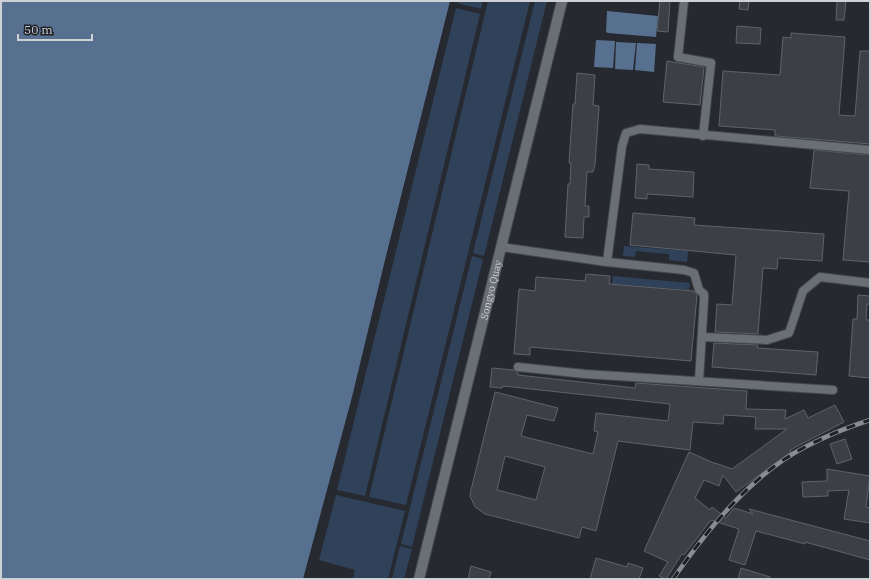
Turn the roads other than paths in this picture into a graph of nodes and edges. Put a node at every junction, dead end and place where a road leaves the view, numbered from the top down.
1 (562, 1) edge
2 (684, 1) edge
3 (703, 136) junction
4 (870, 150) edge
5 (501, 247) junction
6 (607, 262) junction
7 (870, 283) edge
8 (702, 337) junction
9 (518, 367) dead end
10 (699, 381) junction
11 (833, 390) dead end
12 (419, 579) edge

1 - 5 main road, Songyo Quay
2 - 3 street
3 - 4 street
3 - 6 street
5 - 6 street
5 - 12 main road, Songyo Quay
6 - 8 street
7 - 8 street
8 - 10 street
9 - 10 street
10 - 11 street

